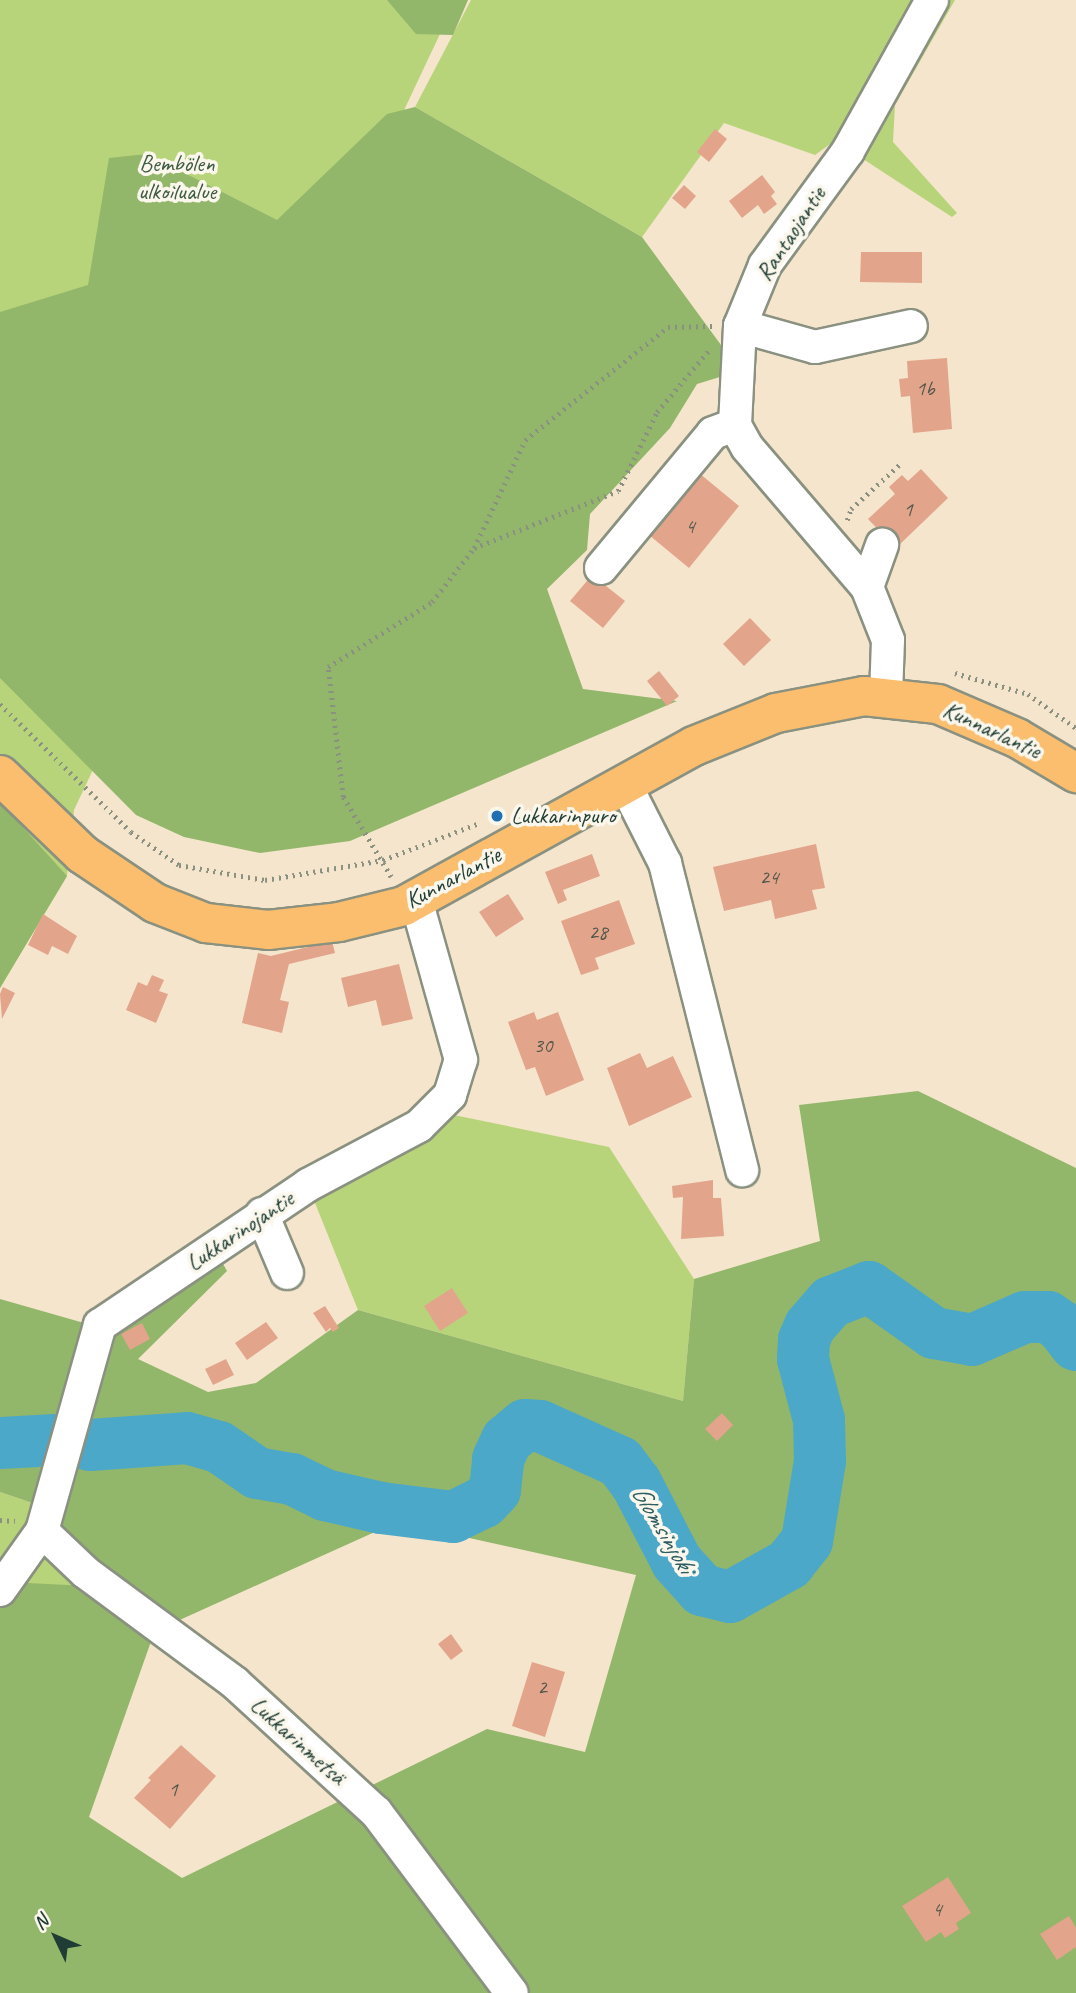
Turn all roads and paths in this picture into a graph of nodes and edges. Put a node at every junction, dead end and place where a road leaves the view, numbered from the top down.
1 (932, 0) edge
2 (740, 326) junction
3 (911, 326) dead end
4 (735, 425) junction
5 (899, 465) dead end
6 (833, 545) junction
7 (882, 545) dead end
8 (474, 548) junction
9 (601, 568) dead end
10 (867, 587) junction
11 (886, 695) junction
12 (0, 704) edge
13 (1076, 773) edge
14 (0, 775) edge
15 (624, 782) junction
16 (486, 821) dead end
17 (383, 860) junction
18 (416, 900) junction
19 (741, 1170) dead end
20 (262, 1214) junction
21 (287, 1273) dead end
22 (42, 1531) junction
23 (0, 1590) edge
24 (512, 1993) edge

1 - 2 street, Rantaojantie
2 - 3 street
2 - 4 street, Rantaojantie
2 - 8 path
2 - 8 path
4 - 6 street
4 - 9 street
5 - 6 path
6 - 10 street
7 - 10 street
8 - 17 path
10 - 11 street
11 - 13 main road, Kunnarlantie
11 - 15 main road, Kunnarlantie
12 - 17 path
14 - 18 main road, Kunnarlantie
15 - 18 main road, Kunnarlantie
15 - 19 street
16 - 17 path
18 - 20 street, Lukkarinojantie
20 - 21 street
20 - 22 street, Lukkarinojantie
22 - 23 street, Lukkarinojantie
22 - 24 street, Lukkarinmetsä

